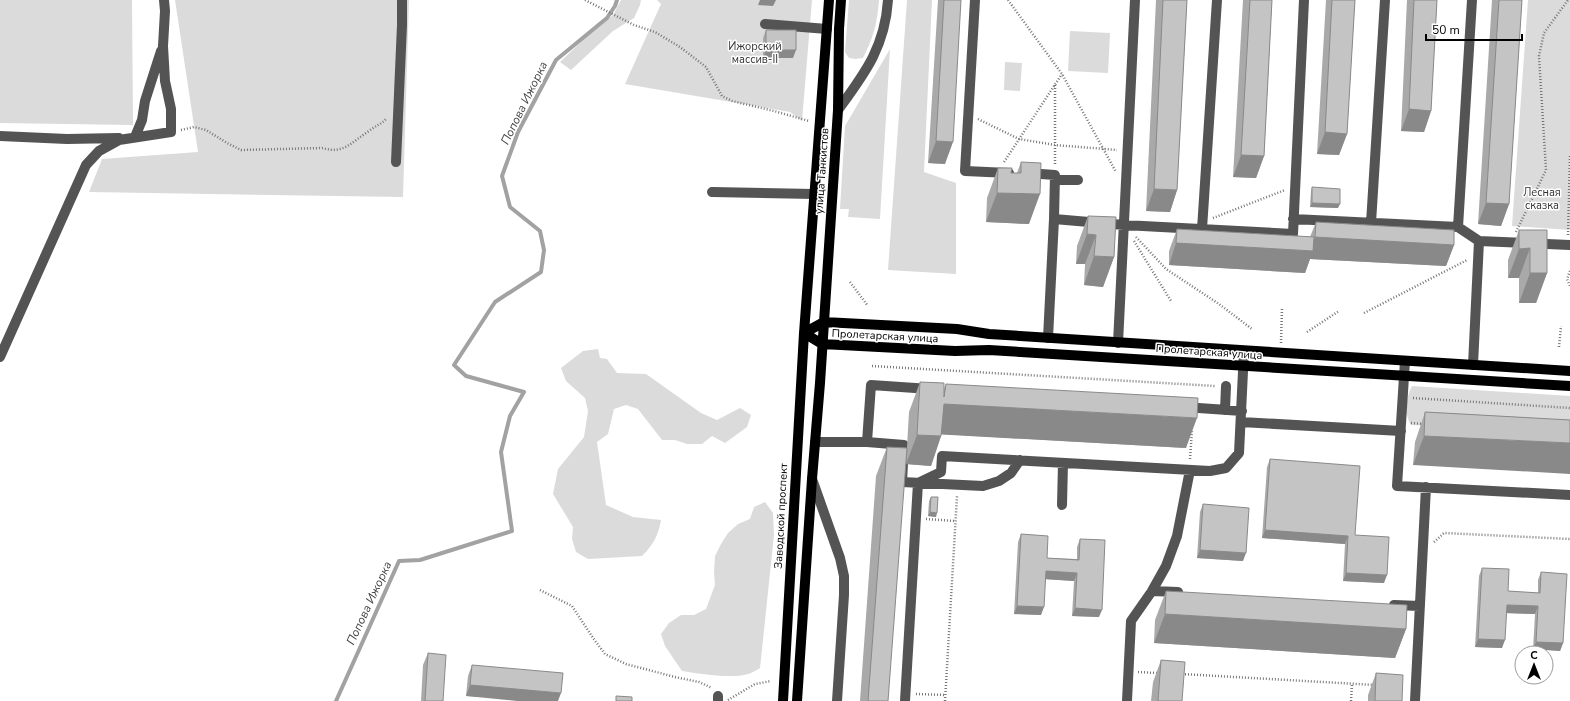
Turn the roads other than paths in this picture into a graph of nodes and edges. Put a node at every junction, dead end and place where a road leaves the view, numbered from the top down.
1 (164, 0) edge
2 (402, 0) edge
3 (829, 0) edge
4 (841, 0) edge
5 (888, 0) edge
6 (975, 0) edge
7 (1135, 0) edge
8 (1218, 0) edge
9 (1304, 0) edge
10 (1384, 0) edge
11 (1472, 0) edge
12 (766, 24) dead end
13 (827, 29) junction
14 (163, 46) junction
15 (838, 110) junction
16 (0, 136) edge
17 (134, 138) junction
18 (396, 162) dead end
19 (1055, 177) junction
20 (1078, 180) dead end
21 (712, 192) dead end
22 (814, 194) junction
23 (1054, 219) junction
24 (1293, 219) junction
25 (1371, 223) junction
26 (1124, 225) junction
27 (1203, 226) junction
28 (1458, 227) junction
29 (1479, 241) junction
30 (1569, 245) edge
31 (824, 322) junction
32 (804, 333) junction
33 (1048, 338) junction
34 (1118, 343) junction
35 (822, 344) junction
36 (1244, 351) junction
37 (0, 357) edge
38 (1405, 361) junction
39 (1473, 365) junction
40 (1243, 366) junction
41 (1570, 371) edge
42 (1404, 375) junction
43 (1226, 386) road end
44 (1570, 386) edge
45 (942, 390) edge
46 (1177, 406) edge
47 (1225, 410) junction
48 (1242, 411) junction
49 (1241, 422) junction
50 (1401, 427) junction
51 (815, 442) junction
52 (867, 442) junction
53 (1020, 460) junction
54 (1063, 463) junction
55 (1190, 470) junction
56 (812, 480) junction
57 (918, 483) junction
58 (1426, 487) junction
59 (1570, 495) edge
60 (1062, 505) dead end
61 (1152, 591) junction
62 (1192, 593) edge
63 (1380, 604) edge
64 (1420, 606) junction
65 (905, 697) edge
66 (783, 701) edge
67 (797, 701) edge
68 (837, 701) edge
69 (1127, 701) edge
70 (1415, 701) edge

1 - 14 street
2 - 18 street
3 - 13 main road, улица Танкистов
4 - 15 main road, улица Танкистов
5 - 15 street
6 - 19 street
7 - 26 street
8 - 27 street
9 - 24 street
10 - 25 street
11 - 28 street
12 - 13 street
13 - 22 main road, улица Танкистов
14 - 17 street
14 - 17 street
15 - 31 main road, улица Танкистов
16 - 17 street
17 - 37 street
19 - 20 street
19 - 23 street
21 - 22 street
22 - 32 main road, улица Танкистов
23 - 26 street
23 - 33 street
24 - 25 street
24 - 27 street
25 - 28 street
26 - 27 street
26 - 34 street
28 - 29 street
29 - 30 street
29 - 39 street
31 - 32 main road, Пролетарская улица
31 - 33 main road, Пролетарская улица
31 - 35 main road, улица Танкистов
32 - 35 main road, Пролетарская улица
32 - 66 main road, Заводской проспект
33 - 34 main road, Пролетарская улица
34 - 36 main road, Пролетарская улица
35 - 40 main road, Пролетарская улица
35 - 51 main road
36 - 38 main road, Пролетарская улица
36 - 40 street
38 - 39 main road, Пролетарская улица
38 - 42 street
39 - 41 main road, Пролетарская улица
40 - 42 main road, Пролетарская улица
40 - 48 street
42 - 44 main road, Пролетарская улица
42 - 50 street
43 - 47 street
45 - 52 street
46 - 47 street
47 - 48 street
48 - 49 street
49 - 50 street
49 - 55 street
50 - 58 street
51 - 52 street
51 - 56 main road
52 - 57 street
53 - 54 street
53 - 57 street
53 - 57 street
54 - 55 street
54 - 60 street
55 - 61 street
56 - 67 main road
56 - 68 street
57 - 65 street
58 - 59 street
58 - 64 street
61 - 62 street
61 - 69 street
63 - 64 street
64 - 70 street

